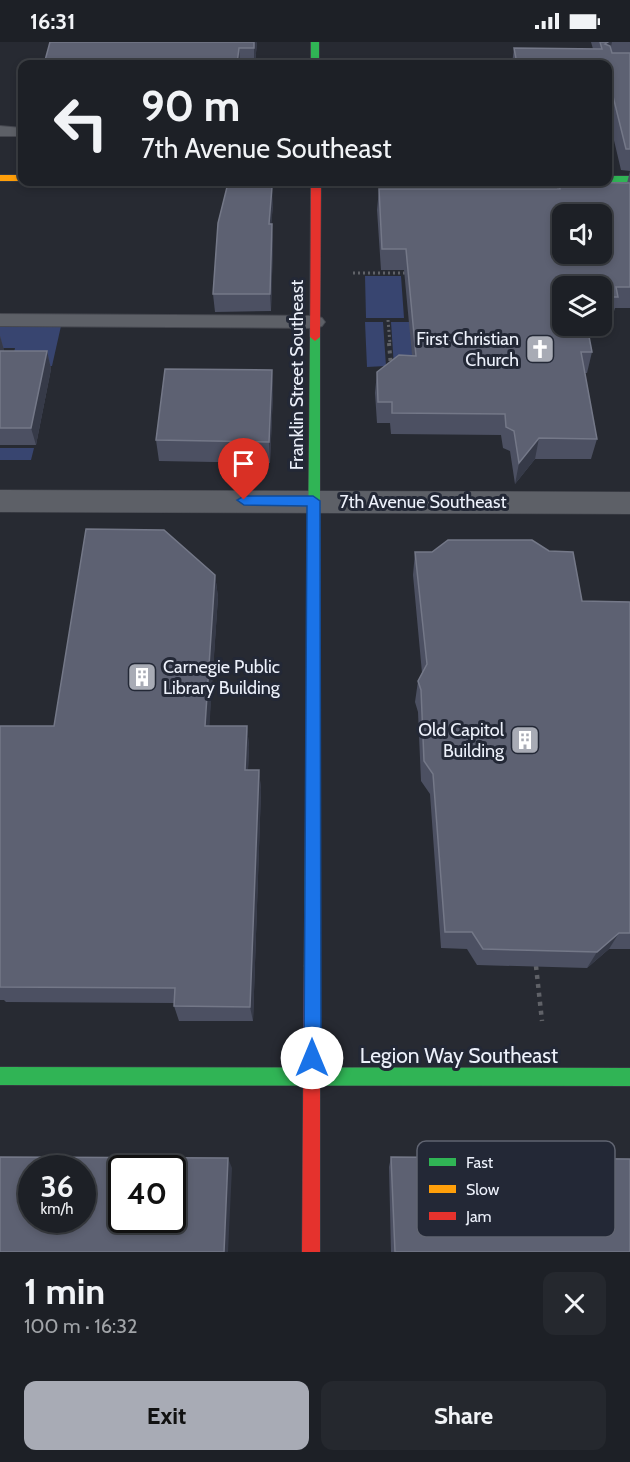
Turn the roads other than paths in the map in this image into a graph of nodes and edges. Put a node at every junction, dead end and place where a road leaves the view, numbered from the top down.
1 (315, 42) edge
2 (315, 60) edge
3 (0, 131) edge
4 (18, 132) edge
5 (0, 178) edge
6 (18, 178) edge
7 (612, 179) edge
8 (630, 179) edge
9 (316, 186) edge
10 (0, 320) edge
11 (315, 322) junction
12 (0, 501) edge
13 (313, 501) junction
14 (630, 503) edge
15 (0, 1076) edge
16 (312, 1076) junction
17 (630, 1077) edge
18 (312, 1252) edge

1 - 2 street
3 - 4 lane
5 - 6 street
7 - 8 street
9 - 11 street, Franklin Street Southeast
10 - 11 lane
11 - 13 street, Franklin Street Southeast
12 - 13 street, 7th Avenue Southeast
13 - 14 street, 7th Avenue Southeast
13 - 16 street, Franklin Street Southeast
15 - 16 street, Legion Way Southeast
16 - 17 street, Legion Way Southeast
16 - 18 street, Franklin Street Southeast

